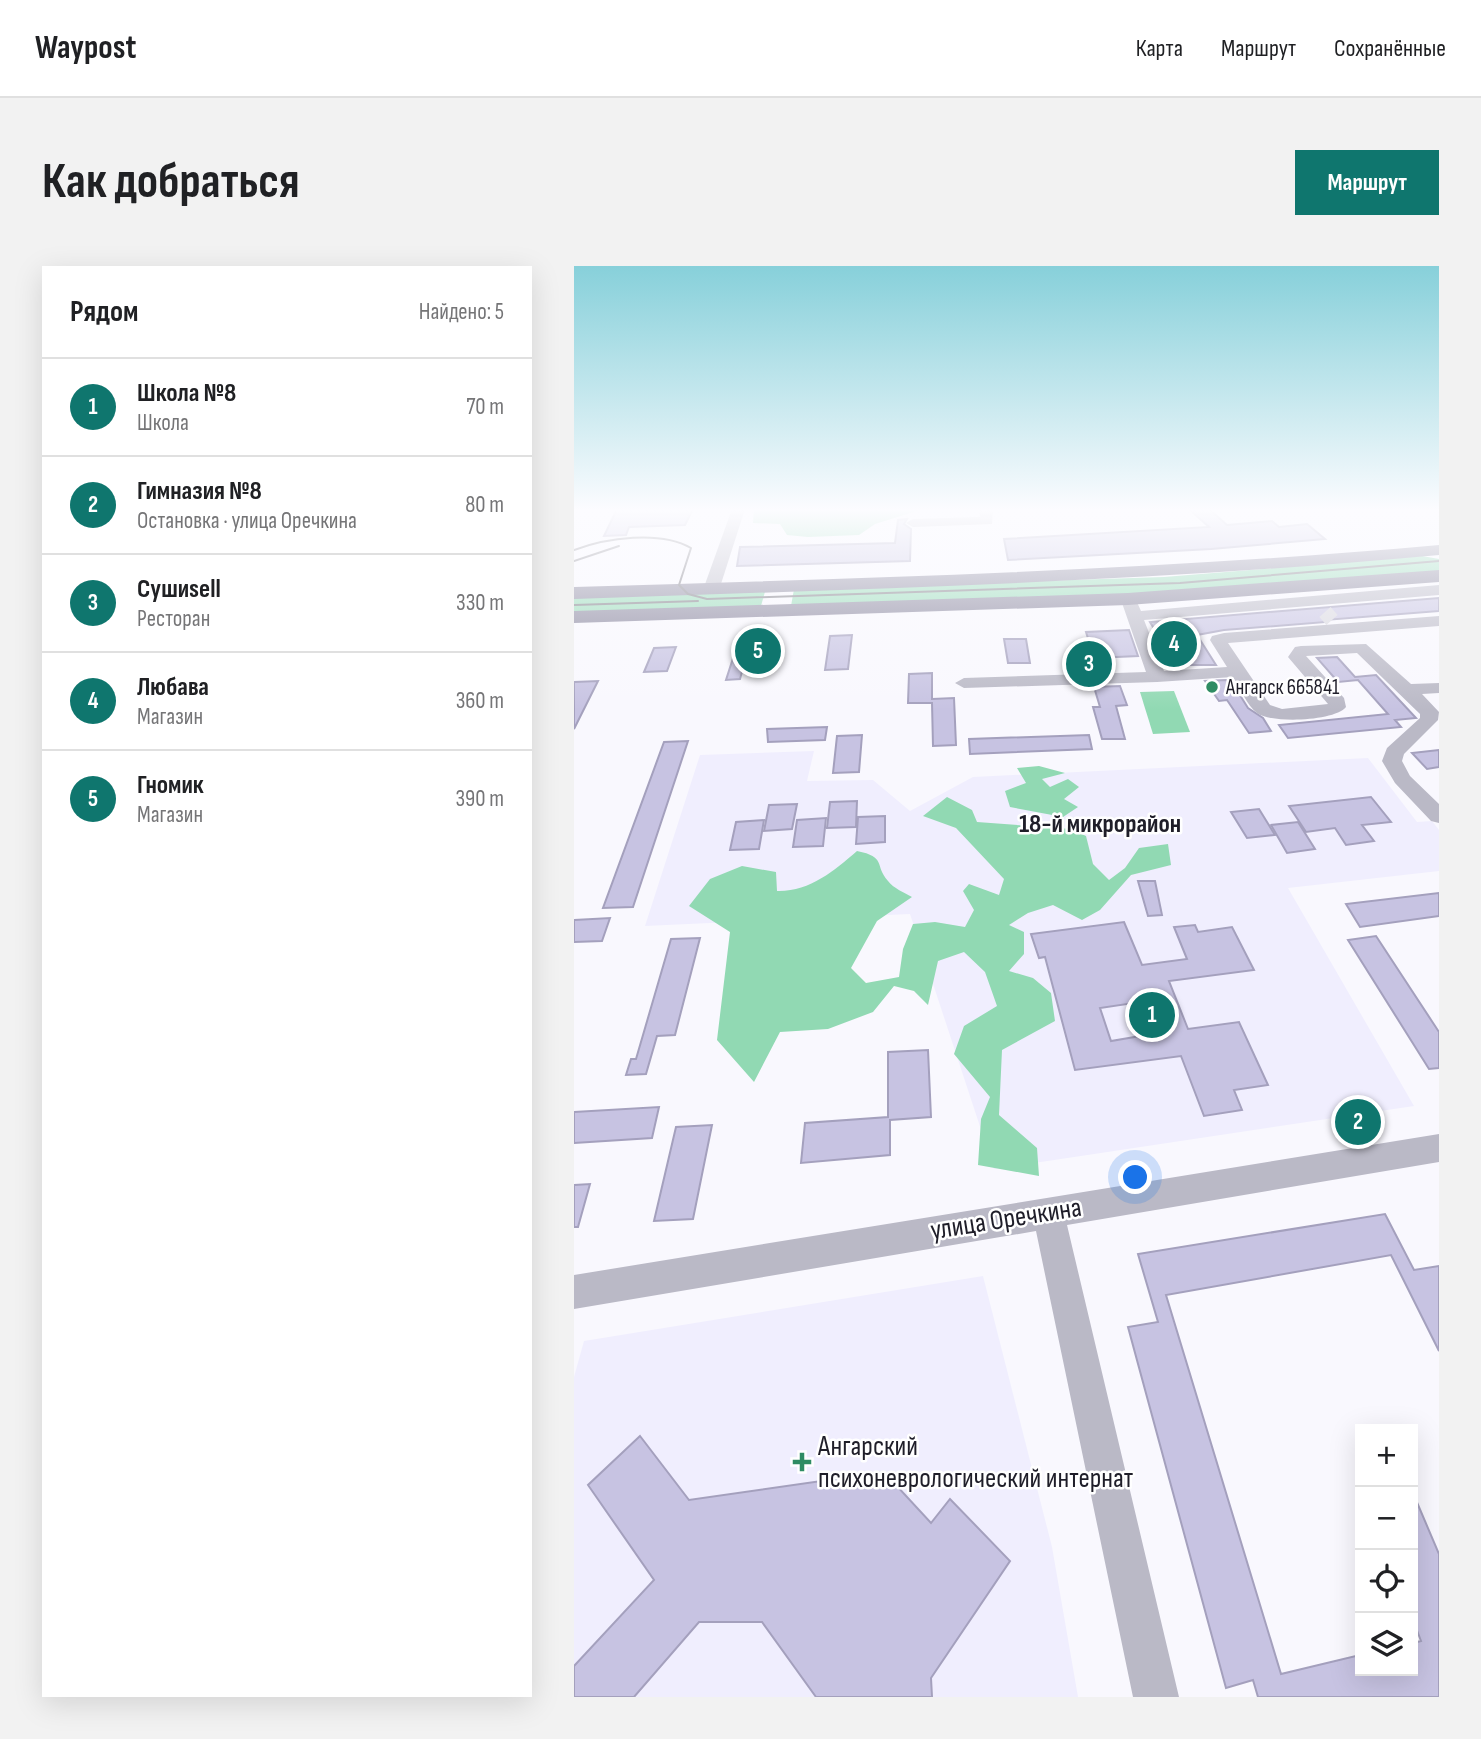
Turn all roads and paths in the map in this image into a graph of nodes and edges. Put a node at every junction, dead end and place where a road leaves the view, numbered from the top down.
1 (715, 576) edge
2 (1038, 576) edge
3 (1439, 576) edge
4 (777, 586) junction
5 (712, 587) junction
6 (1439, 590) edge
7 (574, 593) edge
8 (1131, 608) junction
9 (774, 611) junction
10 (1325, 613) junction
11 (574, 617) edge
12 (1439, 621) edge
13 (1348, 647) junction
14 (1237, 671) junction
15 (1157, 677) junction
16 (964, 683) dead end
17 (1439, 688) edge
18 (1407, 691) junction
19 (1439, 817) edge
20 (1439, 1148) edge
21 (1048, 1212) junction
22 (574, 1292) edge
23 (1156, 1697) edge

1 - 5 street
2 - 4 main road
3 - 10 main road
4 - 5 main road
4 - 9 main road
5 - 7 main road
6 - 10 street
8 - 9 main road
8 - 10 main road
8 - 15 street
9 - 11 main road
10 - 12 street
10 - 13 street
10 - 14 street
13 - 14 street
13 - 18 street
14 - 15 street
15 - 16 street
17 - 18 street
18 - 19 street
20 - 21 street, улица Оречкина
21 - 22 street, улица Оречкина
21 - 23 street

